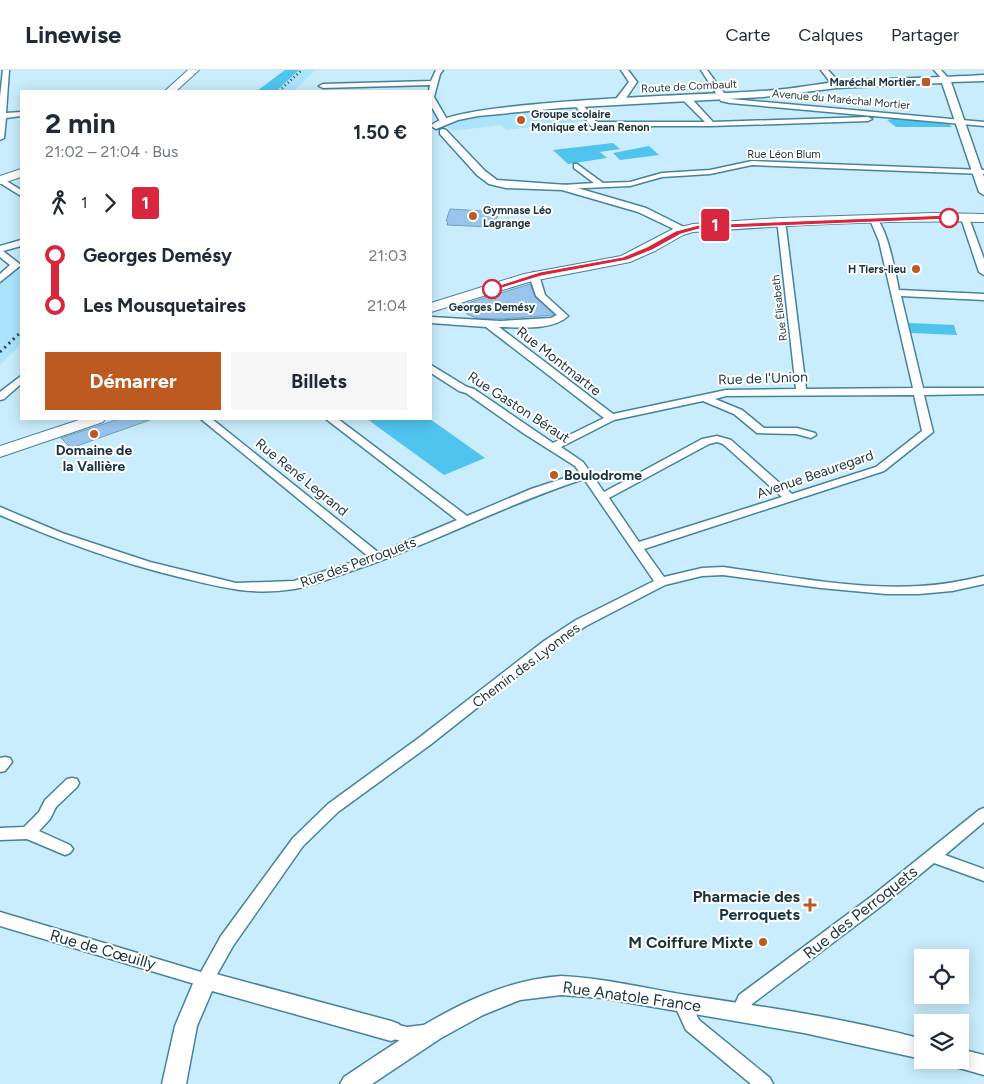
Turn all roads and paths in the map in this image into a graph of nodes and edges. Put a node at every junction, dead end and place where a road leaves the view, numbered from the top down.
1 (6, 70) edge
2 (194, 70) edge
3 (440, 70) edge
4 (624, 70) edge
5 (704, 70) edge
6 (824, 70) edge
7 (936, 70) edge
8 (984, 78) edge
9 (945, 79) junction
10 (434, 83) junction
11 (836, 83) junction
12 (323, 86) dead end
13 (339, 88) edge
14 (171, 90) edge
15 (432, 93) edge
16 (723, 97) junction
17 (687, 99) junction
18 (619, 102) junction
19 (578, 104) junction
20 (434, 109) edge
21 (20, 114) edge
22 (892, 114) junction
23 (1, 116) edge
24 (959, 121) junction
25 (711, 124) junction
26 (984, 124) edge
27 (437, 128) edge
28 (0, 138) edge
29 (577, 166) dead end
30 (980, 172) edge
31 (20, 174) edge
32 (0, 179) edge
33 (601, 185) junction
34 (563, 187) junction
35 (20, 192) edge
36 (984, 192) edge
37 (965, 218) junction
38 (984, 218) edge
39 (874, 220) junction
40 (779, 222) junction
41 (684, 230) junction
42 (20, 243) edge
43 (0, 249) edge
44 (0, 253) edge
45 (984, 272) edge
46 (534, 276) junction
47 (0, 279) edge
48 (896, 293) junction
49 (984, 297) edge
50 (432, 308) edge
51 (432, 320) edge
52 (489, 324) junction
53 (432, 369) edge
54 (20, 380) edge
55 (801, 391) junction
56 (919, 392) junction
57 (984, 392) edge
58 (0, 397) edge
59 (702, 397) junction
60 (610, 418) junction
61 (94, 420) edge
62 (207, 420) edge
63 (332, 420) edge
64 (811, 435) dead end
65 (553, 447) junction
66 (0, 452) edge
67 (586, 475) junction
68 (601, 496) junction
69 (791, 499) junction
70 (0, 511) edge
71 (465, 520) junction
72 (637, 547) junction
73 (378, 558) junction
74 (984, 580) edge
75 (661, 582) junction
76 (72, 783) dead end
77 (984, 814) edge
78 (28, 833) junction
79 (0, 834) edge
80 (65, 849) dead end
81 (932, 856) junction
82 (984, 874) edge
83 (0, 919) edge
84 (206, 980) junction
85 (683, 1004) junction
86 (741, 1011) junction
87 (391, 1031) junction
88 (429, 1033) junction
89 (914, 1047) edge
90 (394, 1057) junction
91 (969, 1061) edge
92 (984, 1065) edge
93 (174, 1084) edge
94 (352, 1084) edge
95 (764, 1084) edge

1 - 23 street
2 - 14 main road
3 - 10 street
4 - 18 street
5 - 16 street
6 - 11 street
7 - 9 street
8 - 9 street, Route de Combault
9 - 11 street, Route de Combault
9 - 24 street
10 - 13 street
10 - 15 street
11 - 16 street, Route de Combault
12 - 13 street
16 - 17 street, Route de Combault
16 - 22 street, Avenue du Maréchal Mortier
17 - 18 street, Route de Combault
17 - 25 street
18 - 19 street, Route de Combault
19 - 25 street
19 - 27 street, Route de Combault
20 - 27 street
21 - 23 street
22 - 24 street, Avenue du Maréchal Mortier
22 - 25 street
23 - 28 street
24 - 26 street, Avenue du Maréchal Mortier
24 - 30 street
27 - 34 street
29 - 33 street
30 - 33 street, Rue Léon Blum
30 - 36 street
31 - 32 main road
32 - 35 street
33 - 34 street, Rue Léon Blum
34 - 41 street
37 - 38 main road
37 - 39 main road
37 - 45 street
39 - 40 main road
39 - 48 street, Avenue Beauregard
40 - 41 main road
40 - 55 street, Rue Élisabeth
41 - 46 main road
42 - 43 street
44 - 47 street
46 - 50 main road
46 - 52 street
48 - 49 street
48 - 56 street, Avenue Beauregard
51 - 52 street
52 - 60 street, Rue Montmartre
53 - 65 street, Rue Gaston Béraut
54 - 58 street
55 - 56 street, Rue de l'Union
55 - 59 street, Rue de l'Union
56 - 57 street, Rue de l'Union
56 - 69 street, Avenue Beauregard
59 - 60 street, Rue de l'Union
59 - 64 street
60 - 65 street, Rue de l'Union
61 - 66 main road
62 - 73 street, Rue René Legrand
63 - 71 street
65 - 67 street, Rue Gaston Béraut
67 - 68 street
67 - 71 street, Rue des Perroquets
68 - 69 street
68 - 72 street
69 - 72 street, Avenue Beauregard
70 - 73 street, Rue des Perroquets
71 - 73 street, Rue des Perroquets
72 - 75 street
74 - 75 street, Chemin des Lyonnes
75 - 84 street, Chemin des Lyonnes
76 - 78 street
77 - 81 street, Rue des Perroquets
78 - 79 street
78 - 80 street
81 - 82 street
81 - 86 street, Rue des Perroquets
83 - 84 street, Rue de Cœuilly
84 - 87 street, Rue Anatole France
84 - 93 street
85 - 86 street, Rue Anatole France
85 - 88 street, Rue Anatole France
85 - 95 street
86 - 89 street, Rue Anatole France
87 - 88 street, Rue Anatole France
87 - 90 street
88 - 90 street
90 - 94 street
91 - 92 street

